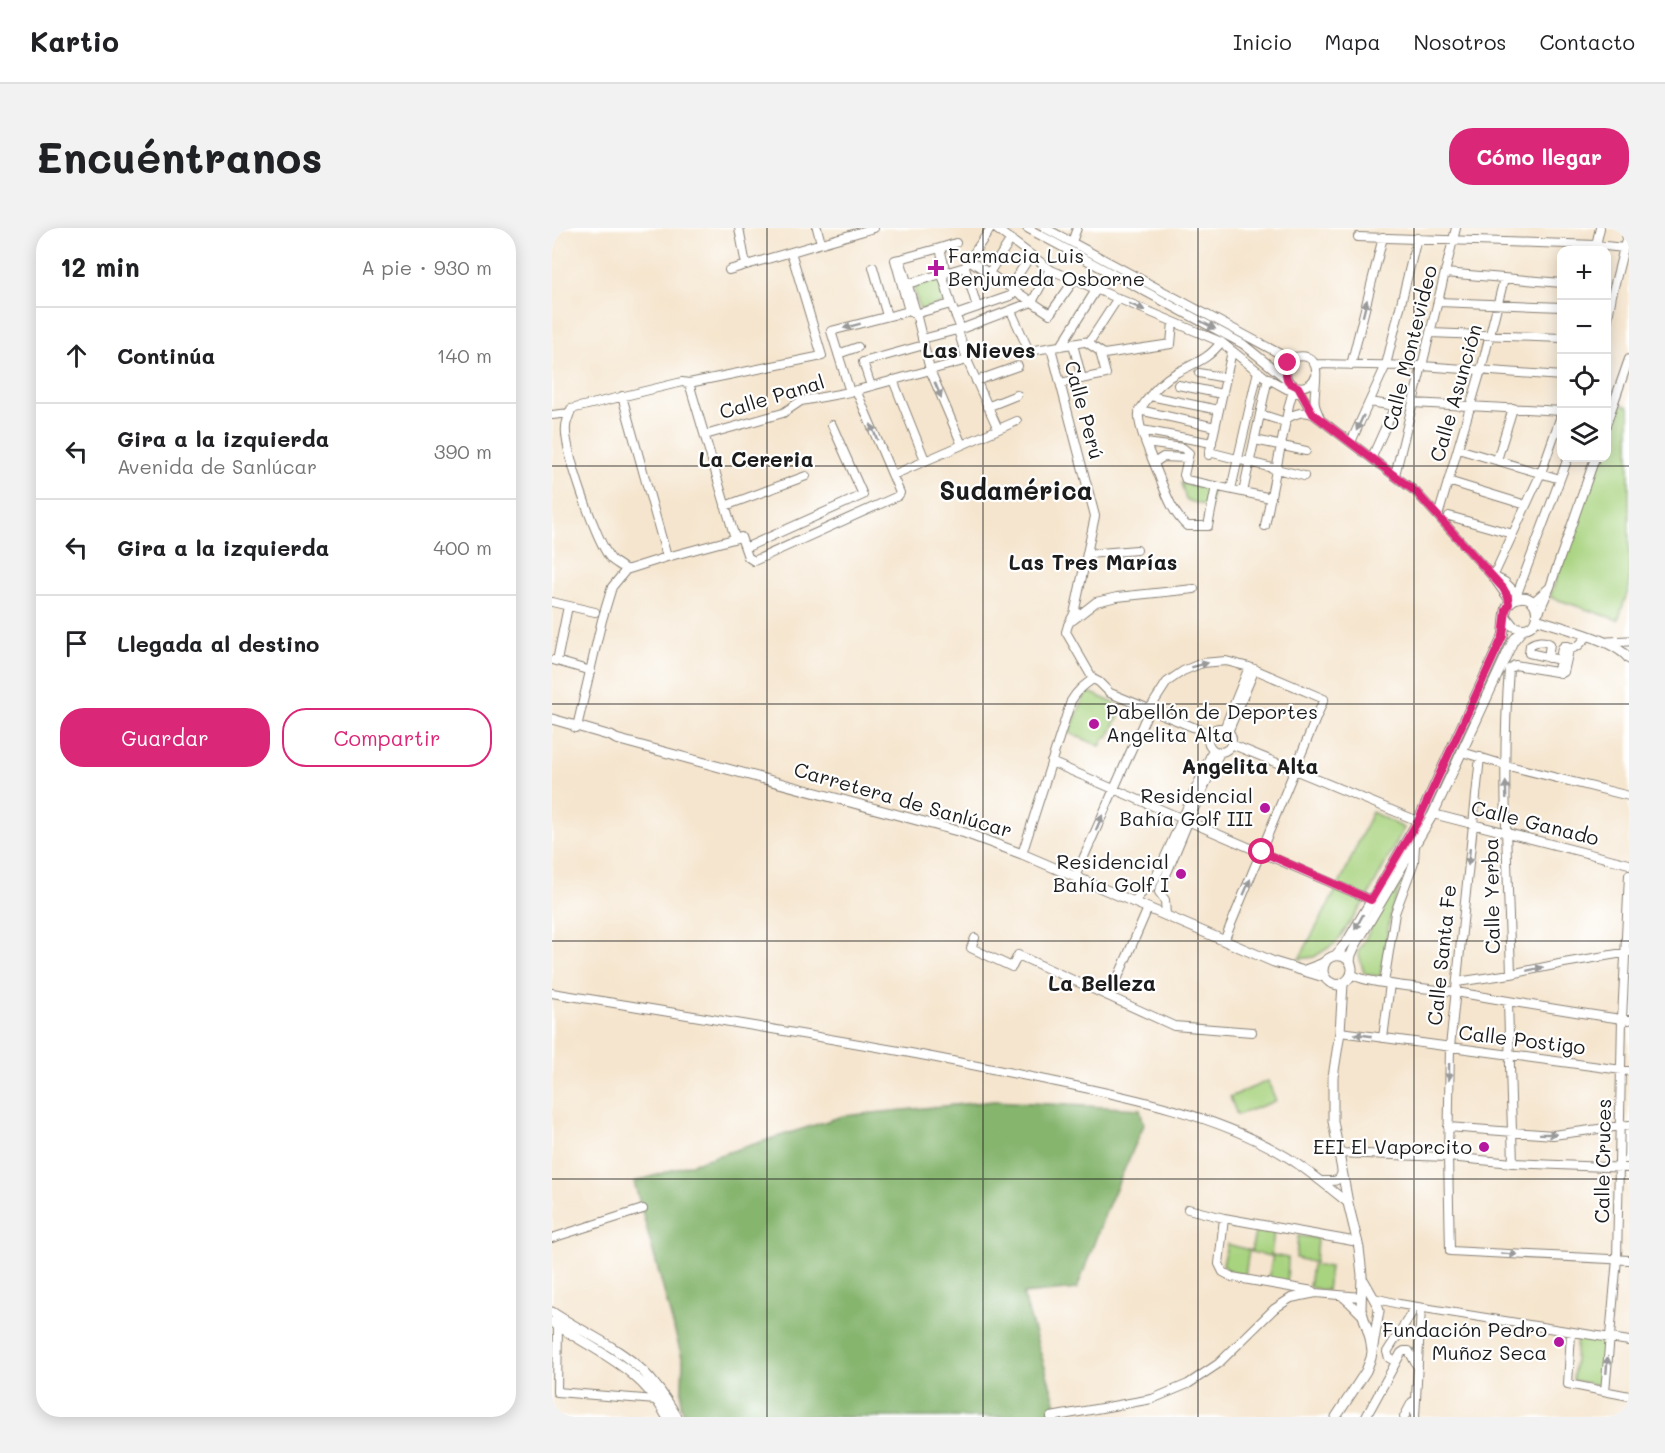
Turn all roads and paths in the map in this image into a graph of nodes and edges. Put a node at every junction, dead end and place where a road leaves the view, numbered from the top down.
1 (739, 228) edge
2 (816, 228) edge
3 (874, 228) edge
4 (993, 228) edge
5 (1027, 228) edge
6 (1046, 228) edge
7 (1077, 228) edge
8 (1456, 228) edge
9 (1600, 228) edge
10 (1629, 228) edge
11 (844, 232) edge
12 (1358, 237) dead end
13 (1383, 237) junction
14 (1417, 238) junction
15 (1011, 239) junction
16 (1453, 239) junction
17 (1072, 242) junction
18 (820, 243) junction
19 (956, 243) dead end
20 (1596, 245) junction
21 (940, 248) junction
22 (1624, 248) junction
23 (791, 252) junction
24 (1031, 255) junction
25 (967, 264) junction
26 (746, 265) junction
27 (873, 267) dead end
28 (1050, 269) junction
29 (729, 270) dead end
30 (944, 273) junction
31 (989, 273) junction
32 (1445, 273) junction
33 (1075, 279) junction
34 (1504, 279) junction
35 (1557, 283) edge
36 (905, 285) junction
37 (1611, 288) edge
38 (1013, 289) junction
39 (1096, 290) junction
40 (1118, 298) junction
41 (1032, 302) junction
42 (1438, 302) junction
43 (951, 304) junction
44 (1498, 304) junction
45 (977, 307) junction
46 (1557, 307) edge
47 (1011, 311) junction
48 (912, 312) junction
49 (955, 315) junction
50 (887, 316) junction
51 (1173, 322) junction
52 (960, 330) junction
53 (1430, 333) junction
54 (1490, 335) junction
55 (1557, 338) edge
56 (923, 342) junction
57 (1086, 342) junction
58 (1221, 342) junction
59 (1073, 344) junction
60 (1061, 346) junction
61 (858, 347) dead end
62 (1051, 348) junction
63 (1232, 351) junction
64 (1100, 352) junction
65 (838, 354) junction
66 (1294, 358) junction
67 (1629, 359) edge
68 (967, 360) junction
69 (1315, 364) junction
70 (1351, 365) junction
71 (1386, 365) junction
72 (1018, 366) dead end
73 (1422, 366) junction
74 (930, 370) junction
75 (1481, 370) junction
76 (1258, 371) junction
77 (1199, 372) dead end
78 (1557, 376) edge
79 (1226, 378) junction
80 (1268, 378) junction
81 (1315, 378) junction
82 (1082, 379) junction
83 (1287, 379) junction
84 (893, 380) junction
85 (976, 381) junction
86 (689, 383) junction
87 (1060, 383) junction
88 (1178, 385) dead end
89 (871, 386) junction
90 (1296, 389) junction
91 (853, 391) junction
92 (1222, 394) junction
93 (1017, 395) dead end
94 (622, 396) junction
95 (1150, 396) junction
96 (1370, 402) junction
97 (1413, 403) junction
98 (1471, 405) junction
99 (987, 407) junction
100 (1513, 408) junction
101 (1139, 410) junction
102 (1219, 410) junction
103 (1611, 411) edge
104 (1557, 412) edge
105 (570, 413) junction
106 (1260, 414) junction
107 (552, 415) edge
108 (1317, 416) junction
109 (1017, 421) dead end
110 (1286, 421) junction
111 (832, 424) dead end
112 (1215, 427) junction
113 (1557, 427) edge
114 (998, 429) junction
115 (1142, 430) junction
116 (705, 435) junction
117 (1254, 440) junction
118 (1351, 442) junction
119 (1146, 443) junction
120 (1212, 443) junction
121 (962, 445) junction
122 (1281, 446) junction
123 (1458, 449) junction
124 (1306, 451) dead end
125 (1372, 457) junction
126 (1188, 458) junction
127 (1238, 459) junction
128 (925, 460) junction
129 (1497, 460) junction
130 (1250, 462) junction
131 (1566, 462) edge
132 (1594, 462) edge
133 (1154, 463) junction
134 (1276, 470) junction
135 (1541, 473) junction
136 (893, 475) junction
137 (1395, 475) junction
138 (806, 476) dead end
139 (1304, 477) dead end
140 (1560, 479) junction
141 (1448, 481) junction
142 (1216, 486) junction
143 (1231, 489) junction
144 (1243, 492) junction
145 (1271, 498) junction
146 (1526, 505) junction
147 (725, 506) junction
148 (1438, 516) junction
149 (1449, 516) dead end
150 (1264, 526) dead end
151 (1513, 534) junction
152 (735, 538) junction
153 (745, 548) junction
154 (1137, 550) dead end
155 (1087, 554) junction
156 (667, 556) junction
157 (626, 570) junction
158 (1493, 577) junction
159 (1550, 587) junction
160 (1194, 589) dead end
161 (1519, 596) junction
162 (552, 602) edge
163 (1533, 602) junction
164 (607, 604) junction
165 (1509, 604) junction
166 (568, 606) junction
167 (595, 612) junction
168 (1506, 617) junction
169 (1537, 617) junction
170 (602, 620) junction
171 (1068, 625) junction
172 (1523, 628) junction
173 (1588, 636) junction
174 (1628, 641) edge
175 (1605, 642) junction
176 (1569, 650) junction
177 (1627, 657) edge
178 (1548, 658) dead end
179 (1560, 660) junction
180 (554, 661) edge
181 (1252, 668) junction
182 (591, 670) junction
183 (1560, 673) junction
184 (1093, 679) junction
185 (1149, 710) junction
186 (552, 722) edge
187 (577, 727) junction
188 (1226, 730) junction
189 (1210, 735) junction
190 (616, 739) junction
191 (1231, 744) junction
192 (1216, 751) junction
193 (1462, 752) junction
194 (1480, 757) junction
195 (1051, 762) junction
196 (1505, 765) junction
197 (1295, 771) junction
198 (1114, 788) junction
199 (1629, 796) edge
200 (1433, 814) junction
201 (1186, 818) junction
202 (1418, 821) junction
203 (1472, 824) junction
204 (1507, 834) junction
205 (1415, 845) junction
206 (1262, 852) junction
207 (1022, 854) junction
208 (1629, 864) edge
209 (1629, 875) edge
210 (1075, 877) junction
211 (1151, 888) junction
212 (1159, 892) junction
213 (1371, 900) junction
214 (1133, 902) junction
215 (1148, 908) junction
216 (1166, 916) junction
217 (975, 938) dead end
218 (1224, 941) junction
219 (1627, 952) edge
220 (1336, 955) junction
221 (1326, 961) junction
222 (1350, 962) junction
223 (1305, 970) junction
224 (1352, 974) junction
225 (1511, 975) junction
226 (1328, 980) junction
227 (1457, 982) junction
228 (1387, 983) junction
229 (1343, 984) junction
230 (1457, 992) junction
231 (552, 993) edge
232 (1110, 996) junction
233 (1508, 1002) junction
234 (1342, 1005) junction
235 (1626, 1020) edge
236 (1252, 1032) dead end
237 (1340, 1032) junction
238 (1383, 1038) junction
239 (1450, 1047) junction
240 (1509, 1054) junction
241 (1625, 1071) edge
242 (1629, 1125) edge
243 (1620, 1126) junction
244 (1448, 1127) junction
245 (1513, 1132) junction
246 (1338, 1153) junction
247 (1448, 1157) junction
248 (1513, 1163) junction
249 (1620, 1168) junction
250 (1629, 1168) edge
251 (1342, 1171) junction
252 (1322, 1181) junction
253 (1333, 1182) junction
254 (1333, 1191) junction
255 (1348, 1203) junction
256 (643, 1209) dead end
257 (1188, 1209) dead end
258 (1224, 1218) junction
259 (552, 1238) edge
260 (1358, 1242) junction
261 (1617, 1259) junction
262 (1629, 1260) edge
263 (1362, 1275) junction
264 (1289, 1287) junction
265 (1322, 1293) junction
266 (1340, 1296) junction
267 (1361, 1298) junction
268 (1374, 1298) junction
269 (1288, 1299) junction
270 (1399, 1304) junction
271 (1417, 1307) junction
272 (552, 1312) edge
273 (1362, 1315) junction
274 (1378, 1315) junction
275 (555, 1324) edge
276 (1571, 1333) junction
277 (1609, 1338) junction
278 (1629, 1341) edge
279 (1372, 1351) junction
280 (1396, 1362) junction
281 (1419, 1371) junction
282 (1605, 1391) junction
283 (1629, 1395) edge
284 (656, 1400) junction
285 (1416, 1400) junction
286 (1629, 1412) edge
287 (667, 1417) edge
288 (677, 1417) edge
289 (1052, 1417) edge
290 (1336, 1417) edge
291 (1366, 1417) edge
292 (1404, 1417) edge
293 (1415, 1417) edge
294 (1628, 1417) edge

1 - 26 street
2 - 18 street
3 - 11 street
4 - 15 street
4 - 25 street
5 -> 83 street
6 - 17 street
7 - 17 street
8 - 16 street, Calle Montevideo
9 - 20 street
10 - 22 street
11 - 18 street
12 - 13 street
13 - 14 street
70 -> 13 street
14 - 16 street
14 - 71 street
15 - 24 street
15 - 31 street
16 - 20 street
16 - 32 street, Calle Montevideo
17 - 66 street
18 - 23 street
19 - 21 street
20 - 22 street
21 - 30 street
21 - 36 street
22 - 37 street
23 - 26 street
23 - 86 street
24 - 28 street
24 - 38 street
25 - 30 street
25 - 31 street
25 - 45 street
26 - 29 street
27 - 50 street
28 - 33 street
28 - 41 street
30 - 36 street
30 - 43 street
31 - 38 street
32 - 34 street
32 - 42 street, Calle Montevideo
33 - 39 street
33 - 41 street
34 - 35 street
34 - 44 street, Calle Asunción
36 - 48 street
38 - 41 street
38 - 45 street
39 - 40 street
39 - 60 street
40 -> 51 street
40 - 57 street
41 - 47 street
42 - 44 street
42 - 53 street, Calle Montevideo
43 - 48 street
43 - 49 street
44 - 46 street
44 - 54 street, Calle Asunción
45 - 49 street
47 - 52 street
47 - 62 street
48 - 50 street
48 - 56 street
49 - 52 street
50 -> 65 street
51 - 58 street
51 - 64 street
52 - 56 street
52 - 68 street
53 - 54 street
53 - 73 street, Calle Montevideo
54 - 55 street
54 - 75 street, Calle Asunción
56 - 74 street
56 - 89 street
57 - 59 street
57 - 64 street
58 - 63 street
58 - 95 street
59 - 60 street
59 - 82 street
60 - 62 street
61 - 65 street
62 - 87 street, Calle Perú
63 - 76 street
63 - 79 street
64 - 82 street
65 - 91 street
66 - 69 street
66 - 83 street
67 - 103 street
68 - 74 street, Calle Panal
68 - 85 street
69 - 70 street
69 - 81 street
70 - 71 street
71 - 73 street
71 - 96 street
72 - 85 street
73 - 75 street
73 - 97 street, Calle Montevideo
74 - 84 street, Calle Panal
74 -> 121 street
75 - 78 street
75 - 98 street, Calle Asunción
76 - 80 street
76 - 127 street
77 - 79 street
79 - 92 street
80 - 90 street
80 - 106 street
81 - 90 street
81 - 108 street
82 - 87 street
83 - 90 street
84 - 89 street, Calle Panal
84 - 128 street
85 - 99 street
86 - 94 street
86 - 116 street
87 - 155 street, Calle Perú
88 - 92 street
89 - 91 street, Calle Panal
90 - 108 street
90 - 110 street
91 - 116 street, Calle Panal
136 -> 91 street
92 - 102 street
93 - 99 street
94 - 105 street
94 - 156 street
95 - 101 street
95 - 102 street
96 -> 118 street
96 - 125 street
97 - 98 street
97 - 137 street, Calle Montevideo
98 - 100 street
98 - 123 street, Calle Asunción
99 - 114 street
100 - 104 street
100 - 129 street
101 - 112 street
101 - 115 street
102 - 112 street
105 - 107 street
105 - 157 street
106 - 110 street
106 - 117 street
108 - 110 street
108 - 118 street
109 - 114 street
110 - 122 street
111 - 153 street
112 - 120 street
113 - 135 street
114 - 121 street
115 - 119 street
115 - 120 street
116 - 147 street
117 - 122 street
117 - 130 street
118 - 125 street
119 - 126 street
119 - 133 street
120 - 127 street
121 - 128 street
122 - 124 street
122 - 134 street
123 - 129 street
123 - 141 street, Calle Asunción
125 - 137 street
126 - 133 street
126 - 142 street
127 - 130 street
127 - 143 street
128 - 136 street
129 - 135 street
130 - 134 street
130 - 144 street
131 - 140 street
132 - 159 street
133 - 142 street
134 - 139 street
134 - 145 street
135 - 140 street
135 - 146 street
136 - 153 street
137 - 148 street
138 - 147 street
140 - 161 street
141 - 146 street
141 - 148 street, Calle Asunción
142 - 143 street
143 - 144 street
144 - 145 street
145 - 150 street
146 - 151 street
147 - 152 street
148 - 158 street
149 - 151 street
151 - 158 street
152 - 153 street
152 - 156 street
154 - 155 street
155 - 171 street
156 - 157 street
157 - 164 street
158 - 161 street
158 - 165 street
159 - 163 street
159 - 169 street
160 - 171 street
161 - 163 main road
161 - 165 main road
162 - 166 street
163 - 169 main road
164 - 167 street
164 - 170 street
165 - 168 main road
166 - 167 street
166 - 180 street
167 - 170 street
168 - 172 main road
168 - 202 main road
169 - 172 main road
169 - 173 main road
170 - 182 street
171 - 184 street
172 - 193 main road
173 - 175 main road
173 - 176 street
174 - 175 main road
174 - 177 main road
175 - 177 main road
176 - 179 street
176 - 183 street
178 - 179 street
179 - 183 street
180 - 182 street
185 -> 181 street
181 - 188 street
181 - 197 street
182 - 187 street
183 - 196 street, Calle Yerba
184 - 185 street
184 - 195 street
185 - 189 street
185 - 198 street
186 - 187 main road, Carretera de Sanlúcar
186 - 190 main road, Carretera de Sanlúcar
187 - 190 main road, Carretera de Sanlúcar
188 - 189 street
188 - 191 street
189 - 192 street
190 - 207 main road, Carretera de Sanlúcar
191 - 192 street
191 - 197 street
192 - 201 street
193 - 194 street
193 - 200 main road
194 - 196 street
194 - 203 street, Calle Santa Fe
195 - 198 street
195 - 207 street
196 - 199 street
204 -> 196 street, Calle Yerba
197 - 202 street
197 - 206 street
198 - 201 street
210 -> 198 street
200 - 203 street, Calle Ganado
200 - 205 main road
201 - 206 street
201 - 211 street
201 - 212 street
202 - 213 main road
203 - 204 street, Calle Ganado
203 -> 227 street, Calle Santa Fe
204 - 208 street, Calle Ganado
204 - 225 street, Calle Yerba
205 - 222 main road
205 - 228 street
206 - 213 street
218 -> 206 street
207 - 210 main road, Carretera de Sanlúcar
209 - 219 street, Calle Cruces
210 - 214 main road, Carretera de Sanlúcar
211 - 212 street
211 - 214 street
212 - 216 street
213 -> 220 main road
214 - 215 main road, Carretera de Sanlúcar
215 - 216 main road, Carretera de Sanlúcar
215 - 232 street
216 - 218 main road, Carretera de Sanlúcar
217 - 232 street
218 - 223 main road, Carretera de Sanlúcar
225 -> 219 street
219 - 235 street, Calle Cruces
220 - 221 main road
220 - 222 main road
221 - 223 main road
221 - 226 main road
222 - 224 main road
223 - 226 main road, Carretera de Sanlúcar
224 - 228 street
224 - 229 main road
225 - 227 street
226 - 229 main road
226 - 234 main road
227 - 230 street, Calle Santa Fe
228 - 230 street
228 - 238 street
229 - 234 main road
230 - 233 street
230 - 239 street, Calle Santa Fe
231 - 252 street
232 - 236 street
233 - 235 street
233 - 240 street
234 - 237 main road
235 - 241 street, Calle Cruces
238 -> 237 street, Calle Postigo
237 - 246 main road
238 - 239 street, Calle Postigo
239 - 240 street, Calle Postigo
239 -> 244 street, Calle Santa Fe
240 - 241 street, Calle Postigo
240 - 245 street
241 - 243 street, Calle Cruces
242 - 243 street
245 -> 243 street
243 - 249 street, Calle Cruces
244 - 245 street
244 - 247 street, Calle Santa Fe
245 - 248 street
246 - 247 street
246 - 251 main road
247 - 248 street
247 -> 261 street, Calle Santa Fe
248 - 249 street
249 - 250 street
249 - 261 street, Calle Cruces
251 - 253 street
251 - 255 main road
252 - 253 street
252 - 254 street
253 - 254 street
254 - 255 street
255 - 260 main road
256 - 259 street
257 - 258 street
258 - 260 street
258 - 264 street
260 - 263 main road
261 - 262 street
261 - 277 street, Calle Cruces
263 - 267 main road
263 - 268 main road
264 - 265 street
264 - 269 street
265 - 266 street
265 - 269 street
266 - 267 street
266 - 273 street
267 - 268 main road
267 - 273 main road
268 - 270 street
268 - 274 main road
269 - 289 street
270 - 271 street
270 - 274 street
271 - 276 street
271 - 280 street
271 - 281 street
272 - 288 main road
273 - 274 main road
273 - 279 main road
274 - 279 main road
275 - 284 main road
275 - 284 street
276 - 277 street
276 - 282 street
277 - 278 street
282 -> 277 street, Calle Cruces
279 - 290 main road
280 - 281 street
280 - 291 street
281 - 285 street
282 - 283 street
284 - 287 main road
285 - 292 street
285 - 293 street
286 - 294 street

